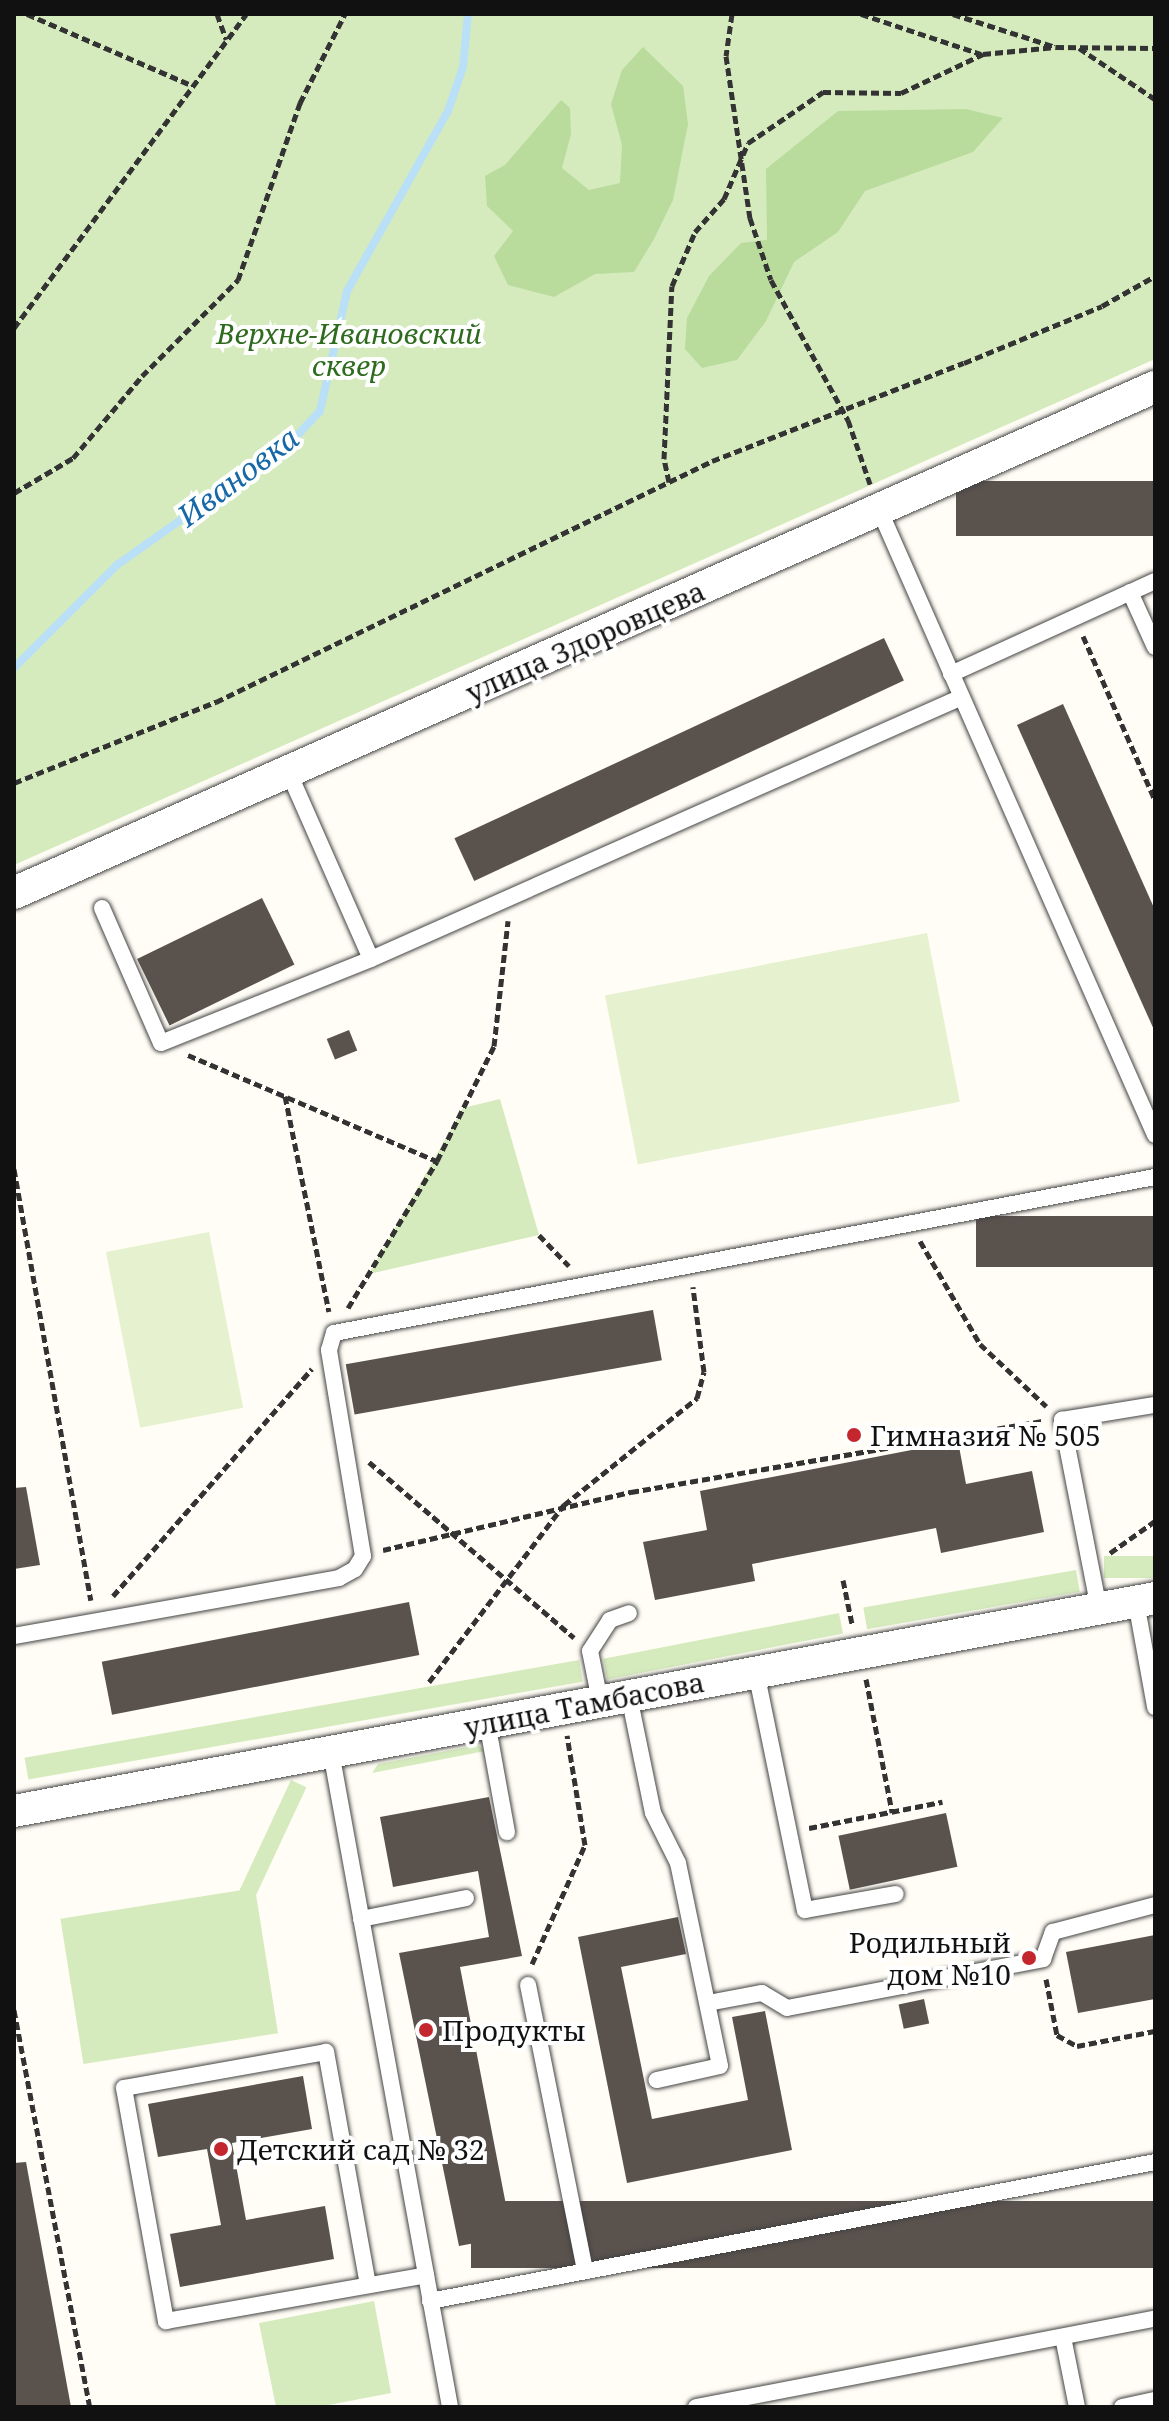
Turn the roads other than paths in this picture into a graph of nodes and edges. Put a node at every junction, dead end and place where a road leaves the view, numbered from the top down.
1 (1155, 387) edge
2 (879, 509) junction
3 (1155, 581) edge
4 (1130, 592) junction
5 (1155, 647) edge
6 (951, 674) junction
7 (962, 697) junction
8 (289, 773) junction
9 (14, 893) edge
10 (102, 908) dead end
11 (371, 959) junction
12 (1155, 1135) edge
13 (1155, 1177) edge
14 (1155, 1405) edge
15 (1145, 1600) edge
16 (1099, 1609) junction
17 (629, 1613) dead end
18 (14, 1636) edge
19 (756, 1672) junction
20 (615, 1698) junction
21 (1155, 1707) edge
22 (487, 1722) junction
23 (331, 1752) junction
24 (14, 1810) edge
25 (507, 1832) dead end
26 (896, 1894) dead end
27 (466, 1898) dead end
28 (1155, 1905) edge
29 (361, 1919) junction
30 (528, 1985) road end
31 (708, 2003) junction
32 (657, 2080) dead end
33 (1155, 2162) edge
34 (585, 2270) junction
35 (426, 2275) junction
36 (368, 2285) junction
37 (430, 2301) junction
38 (1155, 2319) edge
39 (1063, 2337) junction
40 (1155, 2400) edge
41 (450, 2407) edge
42 (696, 2407) edge
43 (1077, 2407) edge
44 (1122, 2407) edge

1 - 2 street, улица Здоровцева
2 - 6 lane
2 - 8 street, улица Здоровцева
3 - 4 lane
4 - 5 lane
4 - 6 lane
6 - 7 lane
7 - 11 lane
7 - 12 lane
8 - 9 street, улица Здоровцева
8 - 11 lane
10 - 11 lane
13 - 18 lane
14 - 16 lane
15 - 16 street, улица Тамбасова
15 - 21 lane
16 - 19 street, улица Тамбасова
17 - 20 lane
19 - 20 street, улица Тамбасова
19 - 26 lane
20 - 22 street, улица Тамбасова
20 - 31 lane
22 - 23 street, улица Тамбасова
22 - 25 lane
23 - 24 street, улица Тамбасова
23 - 29 lane
27 - 29 lane
28 - 31 lane
29 - 35 lane
30 - 34 lane
31 - 32 lane
33 - 34 lane
34 - 37 lane
35 - 36 lane
35 - 37 lane
36 - 36 lane
37 - 41 lane
38 - 39 lane
39 - 42 lane
39 - 43 lane
40 - 44 lane

